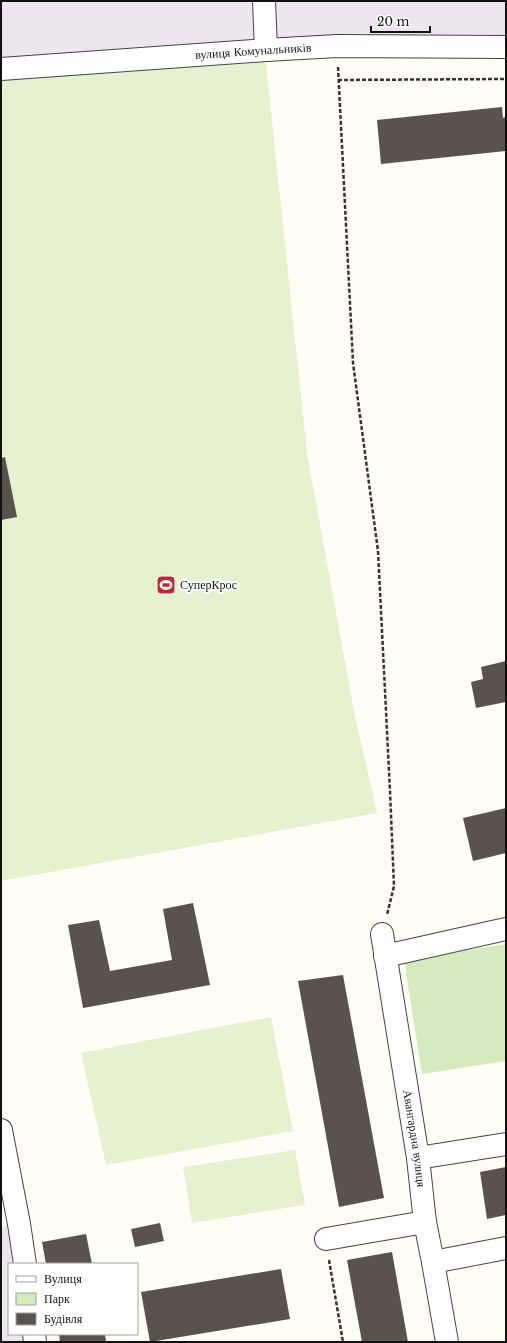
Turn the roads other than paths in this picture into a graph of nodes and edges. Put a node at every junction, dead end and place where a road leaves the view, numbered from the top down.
1 (264, 1) edge
2 (506, 46) edge
3 (266, 50) junction
4 (1, 69) edge
5 (506, 929) edge
6 (382, 934) road end
7 (385, 956) junction
8 (1, 1130) edge
9 (506, 1144) edge
10 (418, 1158) junction
11 (425, 1222) junction
12 (326, 1239) road end
13 (506, 1248) edge
14 (434, 1262) junction
15 (25, 1263) edge
16 (447, 1342) edge

1 - 3 street
2 - 3 street, вулиця Комунальників
3 - 4 street, вулиця Комунальників
5 - 7 street
6 - 7 street, Авангардна вулиця
7 - 10 street, Авангардна вулиця
8 - 15 street
9 - 10 street
10 - 11 street, Авангардна вулиця
11 - 12 street
11 - 14 street, Авангардна вулиця
13 - 14 street
14 - 16 street, Авангардна вулиця

